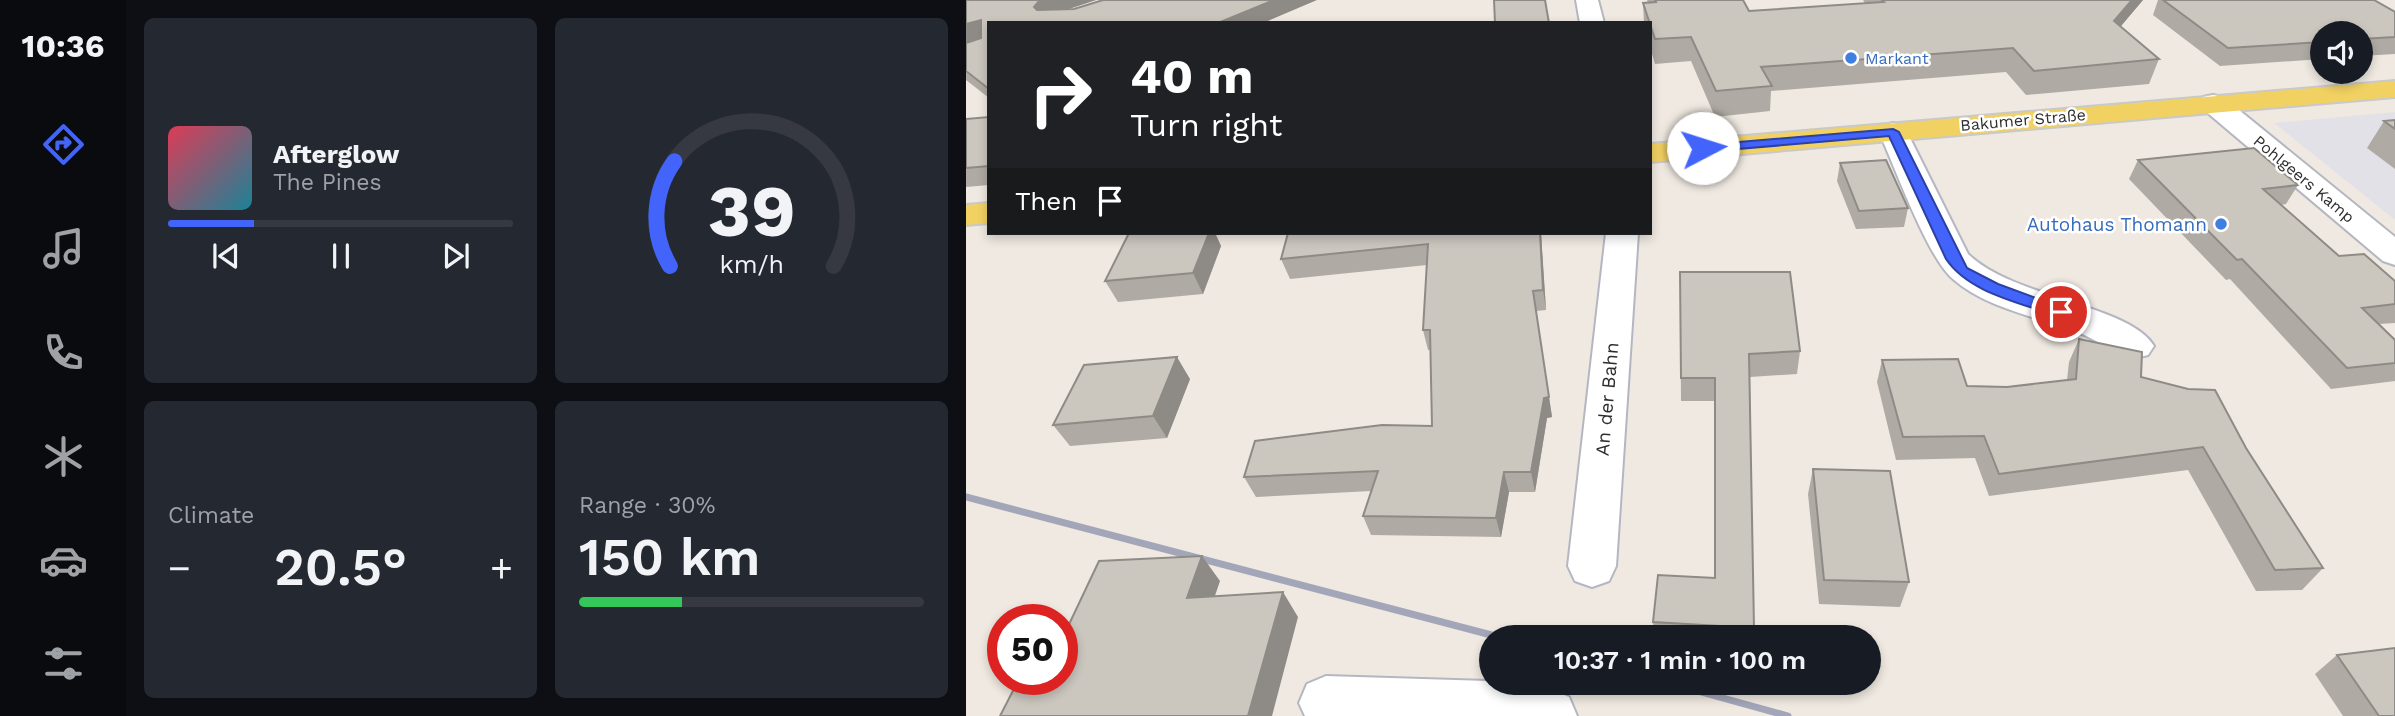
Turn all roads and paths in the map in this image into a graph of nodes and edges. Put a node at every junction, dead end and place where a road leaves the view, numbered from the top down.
1 (1587, 0) edge
2 (1591, 21) edge
3 (2395, 89) edge
4 (2213, 103) junction
5 (1893, 132) junction
6 (1652, 153) edge
7 (987, 213) edge
8 (966, 215) edge
9 (1622, 235) edge
10 (2395, 254) edge
11 (2134, 346) dead end
12 (1592, 566) dead end
13 (1325, 703) dead end
14 (1550, 716) edge

1 - 2 street
3 - 4 main road, Bakumer Straße
4 - 5 main road, Bakumer Straße
4 - 10 street, Pohlgeers Kamp
5 - 6 main road, Bakumer Straße
5 - 11 street
7 - 8 main road
9 - 12 street, An der Bahn
13 - 14 street

